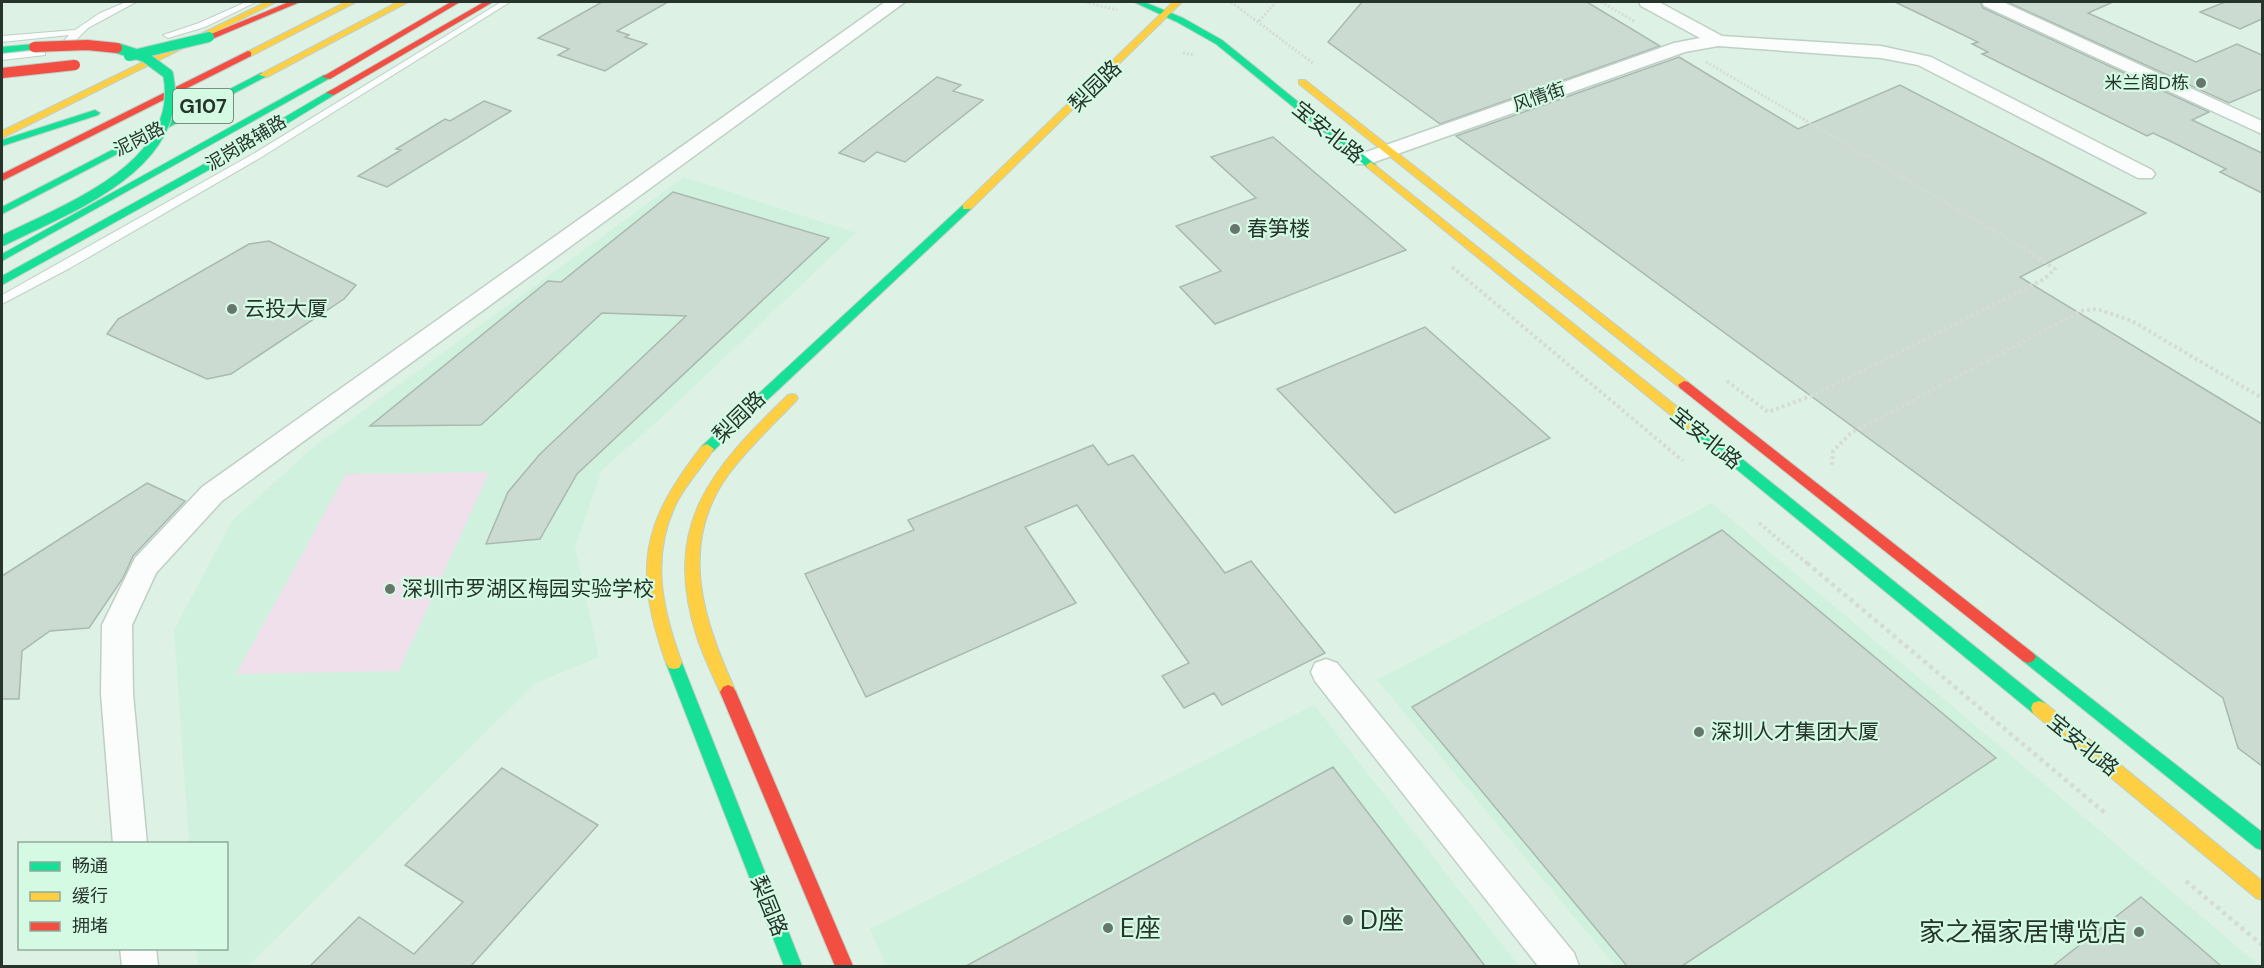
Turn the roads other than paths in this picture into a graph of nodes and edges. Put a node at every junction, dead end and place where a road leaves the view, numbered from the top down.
1 (132, 2) edge
2 (252, 2) edge
3 (272, 2) edge
4 (296, 2) edge
5 (352, 2) edge
6 (404, 2) edge
7 (456, 2) edge
8 (489, 2) edge
9 (506, 2) edge
10 (896, 2) edge
11 (1138, 2) edge
12 (1178, 2) edge
13 (1647, 2) edge
14 (1990, 2) edge
15 (1183, 11) edge
16 (225, 24) junction
17 (74, 32) junction
18 (1168, 35) dead end
19 (160, 37) dead end
20 (2, 39) edge
21 (1718, 41) junction
22 (137, 42) dead end
23 (2, 50) edge
24 (61, 51) junction
25 (2, 57) edge
26 (94, 60) junction
27 (2, 64) edge
28 (1288, 71) dead end
29 (2, 73) edge
30 (196, 80) junction
31 (2262, 129) edge
32 (2, 135) edge
33 (2, 143) edge
34 (1389, 150) junction
35 (1362, 160) junction
36 (2145, 174) dead end
37 (2, 178) edge
38 (2, 211) edge
39 (2, 241) edge
40 (2, 258) edge
41 (2, 281) edge
42 (2, 300) edge
43 (798, 392) dead end
44 (1326, 672) dead end
45 (129, 842) edge
46 (2262, 842) edge
47 (2262, 892) edge
48 (138, 950) edge
49 (140, 966) edge
50 (793, 966) edge
51 (844, 966) edge
52 (1561, 966) edge

1 - 17 lane
2 - 19 lane
3 - 16 main road
4 - 26 main road, bridge
5 - 30 main road, 泥岗路 / G107
6 - 38 main road, 泥岗路 / G107
7 - 40 main road
8 - 41 main road, 泥岗路辅路
9 - 42 lane
10 - 45 street
11 - 15 main road, 宝安北路
12 - 15 main road, 梨园路
13 - 21 street
14 - 31 street
15 - 18 main road, 梨园路
15 - 35 main road, 宝安北路
15 - 50 main road, 梨园路
16 - 26 main road
16 - 32 main road
17 - 20 lane
17 - 24 lane
21 - 34 street, 风情街
21 - 36 street
22 - 24 lane
23 - 39 main road, bridge
24 - 25 lane
26 - 27 main road
26 - 29 main road, bridge
28 - 34 main road, 宝安北路
30 - 33 main road
30 - 37 main road, 泥岗路 / G107
34 - 35 street, 风情街
34 - 46 main road, 宝安北路
35 - 47 main road, 宝安北路
43 - 51 main road, 梨园路
44 - 52 street
48 - 49 street

